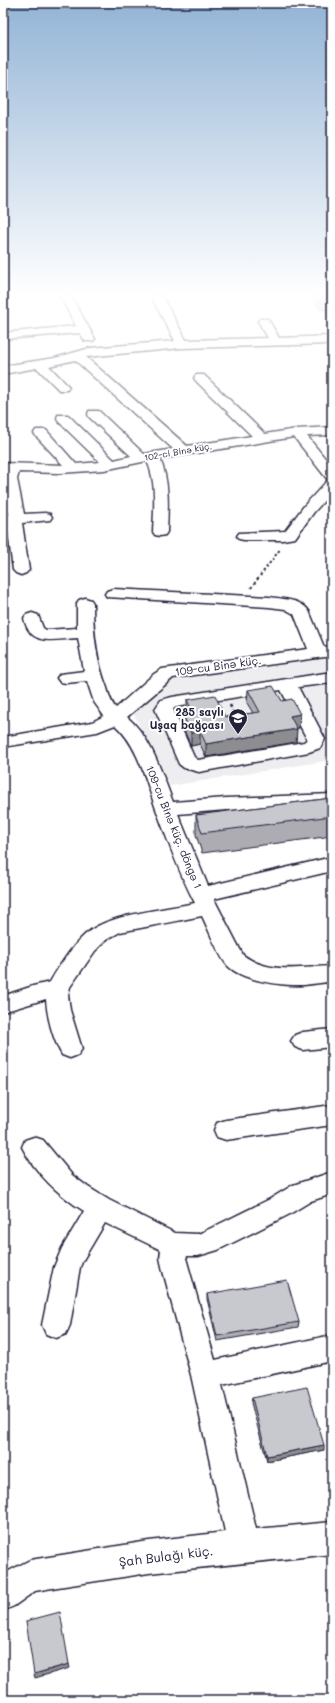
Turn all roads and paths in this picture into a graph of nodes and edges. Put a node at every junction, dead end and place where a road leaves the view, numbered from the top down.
1 (51, 375) edge
2 (100, 375) edge
3 (200, 378) dead end
4 (63, 387) dead end
5 (94, 414) dead end
6 (62, 418) dead end
7 (332, 431) edge
8 (41, 433) dead end
9 (297, 433) junction
10 (261, 438) junction
11 (183, 450) junction
12 (146, 457) junction
13 (111, 465) junction
14 (8, 467) edge
15 (72, 468) junction
16 (332, 476) edge
17 (332, 484) edge
18 (45, 517) dead end
19 (9, 519) edge
20 (160, 532) dead end
21 (244, 536) dead end
22 (283, 536) junction
23 (21, 570) dead end
24 (113, 594) dead end
25 (247, 600) junction
26 (85, 604) dead end
27 (32, 618) dead end
28 (85, 633) junction
29 (325, 651) edge
30 (93, 675) junction
31 (66, 678) dead end
32 (332, 678) edge
33 (287, 684) junction
34 (224, 694) junction
35 (116, 716) junction
36 (240, 725) edge
37 (3, 742) edge
38 (332, 800) edge
39 (166, 809) junction
40 (332, 864) edge
41 (204, 901) junction
42 (332, 974) edge
43 (58, 989) junction
44 (3, 1004) edge
45 (332, 1038) edge
46 (303, 1041) dead end
47 (70, 1049) dead end
48 (332, 1115) edge
49 (226, 1130) dead end
50 (34, 1147) dead end
51 (332, 1183) edge
52 (100, 1208) junction
53 (175, 1244) junction
54 (56, 1325) dead end
55 (332, 1348) edge
56 (205, 1375) junction
57 (332, 1538) edge
58 (244, 1546) junction
59 (4, 1592) edge

1 - 4 street
2 - 11 street
3 - 10 street
5 - 12 street
6 - 13 street
7 - 9 street, 102-ci Binə küç.
8 - 15 street
9 - 10 street, 102-ci Binə küç.
9 - 16 street
10 - 11 street, 102-ci Binə küç.
11 - 12 street, 102-ci Binə küç.
12 - 13 street, 102-ci Binə küç.
12 - 20 street
13 - 15 street, 102-ci Binə küç.
14 - 15 street, 102-ci Binə küç.
14 - 19 street
17 - 22 street
18 - 19 street
19 - 23 street
21 - 22 street
22 - 25 path
24 - 25 street
25 - 29 street
26 - 28 street, 109-cu Binə küç. döngə 1
27 - 28 street
28 - 30 street, 109-cu Binə küç. döngə 1
29 - 35 street, 109-cu Binə küç.
30 - 31 street
30 - 35 street, 109-cu Binə küç. döngə 1
32 - 33 street
33 - 34 street
33 - 34 street
34 - 36 path
35 - 37 street, 109-cu Binə küç.
35 - 39 street, 109-cu Binə küç. döngə 1
38 - 39 street
39 - 41 street, 109-cu Binə küç. döngə 1
40 - 41 street
41 - 42 street, 109-cu Binə küç. döngə 1
41 - 43 street
43 - 44 street
43 - 47 street
45 - 46 street
48 - 49 street
50 - 52 street
51 - 53 street
52 - 53 street
52 - 54 street
53 - 56 street
55 - 56 street
56 - 58 street
57 - 58 street, Şah Bulağı küç.
58 - 59 street, Şah Bulağı küç.

